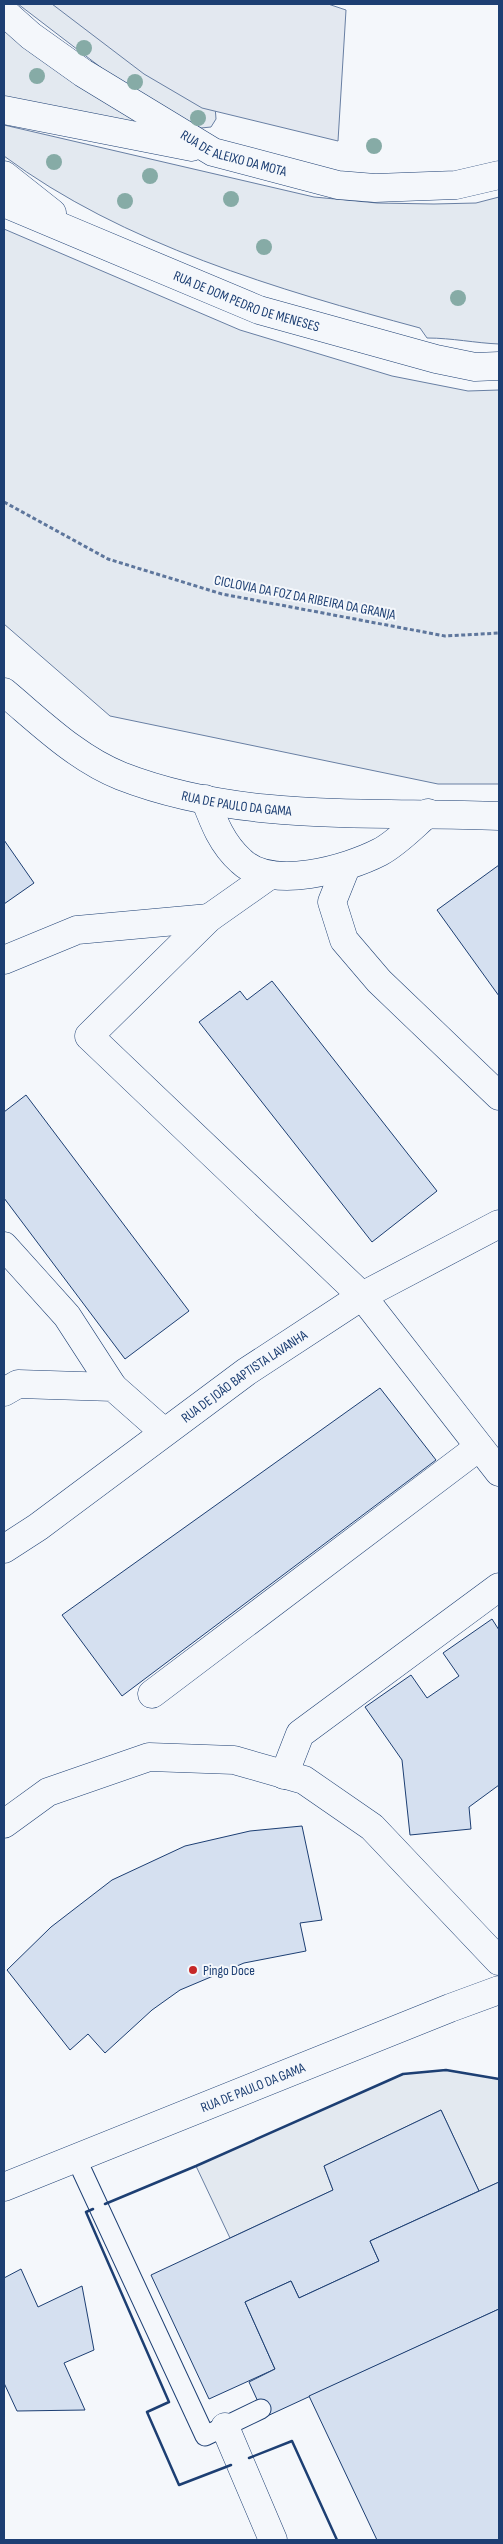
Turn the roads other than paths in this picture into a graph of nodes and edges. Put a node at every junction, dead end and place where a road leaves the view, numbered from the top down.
1 (4, 12) edge
2 (4, 110) edge
3 (213, 152) junction
4 (499, 175) edge
5 (4, 176) edge
6 (4, 203) edge
7 (83, 236) junction
8 (499, 366) edge
9 (4, 692) edge
10 (205, 799) junction
11 (428, 813) junction
12 (499, 816) edge
13 (346, 866) junction
14 (270, 875) junction
15 (209, 918) junction
16 (4, 960) edge
17 (499, 1096) edge
18 (499, 1224) edge
19 (4, 1246) edge
20 (362, 1296) junction
21 (113, 1386) junction
22 (4, 1392) edge
23 (164, 1432) junction
24 (479, 1447) junction
25 (499, 1472) edge
26 (4, 1549) edge
27 (499, 1587) edge
28 (152, 1694) dead end
29 (284, 1775) junction
30 (4, 1824) edge
31 (499, 1961) edge
32 (499, 1990) edge
33 (76, 2158) junction
34 (4, 2186) edge
35 (261, 2409) dead end
36 (225, 2427) junction
37 (273, 2540) edge

1 - 3 street, RUA DE ALEIXO DA MOTA
2 - 3 street
3 - 4 street, RUA DE ALEIXO DA MOTA
5 - 7 street
6 - 7 street, RUA DE DOM PEDRO DE MENESES
7 - 8 street, RUA DE DOM PEDRO DE MENESES
9 - 10 street, RUA DE PAULO DA GAMA
10 - 11 street, RUA DE PAULO DA GAMA
10 - 14 street
11 - 12 street, RUA DE PAULO DA GAMA
11 - 13 street
13 - 14 street
13 - 17 street
14 - 15 street
15 - 16 street
15 - 20 street
18 - 20 street, RUA DE JOÃO BAPTISTA LAVANHA
19 - 21 street
20 - 23 street, RUA DE JOÃO BAPTISTA LAVANHA
20 - 24 street
21 - 22 street
21 - 23 street
23 - 26 street, RUA DE JOÃO BAPTISTA LAVANHA
24 - 25 street
24 - 28 street
27 - 29 street
29 - 30 street
29 - 31 street
32 - 33 street, RUA DE PAULO DA GAMA
33 - 34 street, RUA DE PAULO DA GAMA
33 - 36 lane
35 - 36 lane
36 - 37 street

